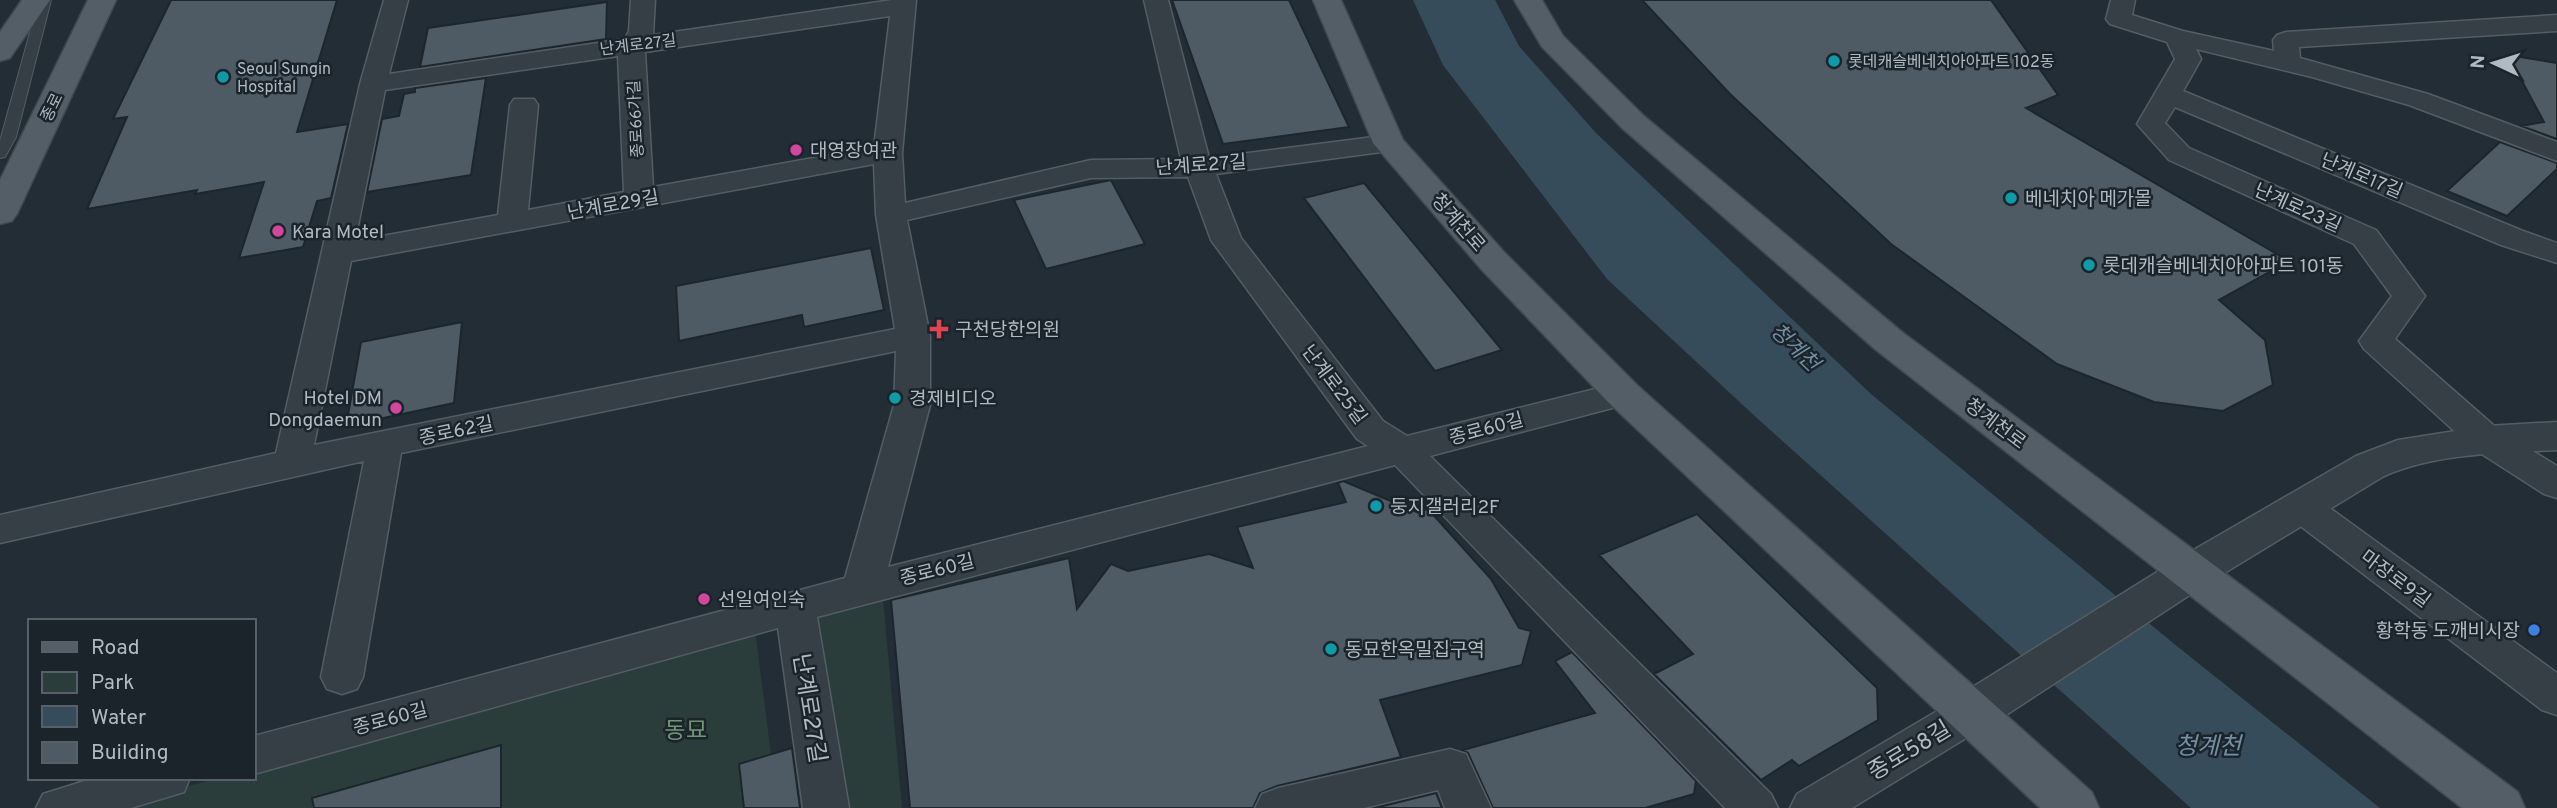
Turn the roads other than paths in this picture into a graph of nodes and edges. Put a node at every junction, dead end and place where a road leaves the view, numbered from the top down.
1 (36, 0) edge
2 (45, 0) edge
3 (102, 0) edge
4 (396, 0) edge
5 (643, 0) edge
6 (1156, 0) edge
7 (1327, 0) edge
8 (1528, 0) edge
9 (2123, 0) edge
10 (904, 3) edge
11 (2557, 23) edge
12 (2177, 37) junction
13 (636, 43) junction
14 (0, 52) edge
15 (2287, 61) junction
16 (373, 84) junction
17 (2168, 94) junction
18 (524, 104) dead end
19 (1389, 143) junction
20 (2557, 152) edge
21 (888, 153) junction
22 (0, 154) edge
23 (1199, 167) junction
24 (639, 200) junction
25 (0, 214) edge
26 (891, 215) junction
27 (512, 223) junction
28 (2557, 253) edge
29 (337, 254) junction
30 (913, 337) junction
31 (1623, 394) junction
32 (2557, 436) edge
33 (2487, 440) junction
34 (386, 444) junction
35 (1403, 451) junction
36 (292, 463) junction
37 (2557, 484) edge
38 (2303, 508) junction
39 (0, 529) edge
40 (2182, 578) junction
41 (862, 589) junction
42 (795, 607) junction
43 (342, 677) dead end
44 (2557, 697) edge
45 (1988, 702) junction
46 (256, 754) edge
47 (161, 780) edge
48 (59, 808) edge
49 (826, 808) edge
50 (1278, 808) edge
51 (1468, 808) edge
52 (1755, 808) edge
53 (1813, 808) edge
54 (2074, 808) edge
55 (2500, 808) edge

1 - 14 main road
2 - 22 lane
3 - 25 main road, 종로
4 - 16 street
5 - 13 street, 종로66가길
6 - 23 street, 난계로25길
7 - 19 main road, 청계천로
8 - 40 main road, 청계천로
9 - 12 street
10 - 13 street, 난계로27길
10 - 21 street, 난계로27길
11 - 15 street
12 - 15 street
12 - 17 street, 난계로23길
13 - 16 street, 난계로27길
13 - 24 street, 종로66가길
15 - 20 street
16 - 29 street
17 - 28 street, 난계로17길
17 - 33 street, 난계로23길
18 - 27 street
19 - 23 street, 난계로27길
19 - 31 main road, 청계천로
21 - 24 street, 난계로29길
21 - 26 street, 난계로27길
23 - 26 street, 난계로27길
23 - 35 street, 난계로25길
24 - 27 street, 난계로29길
26 - 30 street, 난계로27길
27 - 29 street, 난계로29길
29 - 36 street
30 - 34 street, 종로62길
30 - 41 street, 난계로27길
31 - 35 street, 종로60길
31 - 45 main road, 청계천로
32 - 33 street
33 - 37 street
33 - 38 street
34 - 36 street, 종로62길
34 - 43 street
35 - 41 street, 종로60길
35 - 52 street, 난계로25길
36 - 39 street, 종로62길
38 - 40 street
38 - 44 street, 마장로9길
40 - 45 street
40 - 55 main road, 청계천로
41 - 42 street, 종로60길
42 - 46 street, 종로60길
42 - 49 street, 난계로27길
45 - 53 street, 종로58길
45 - 54 main road, 청계천로
47 - 48 street
50 - 51 street

